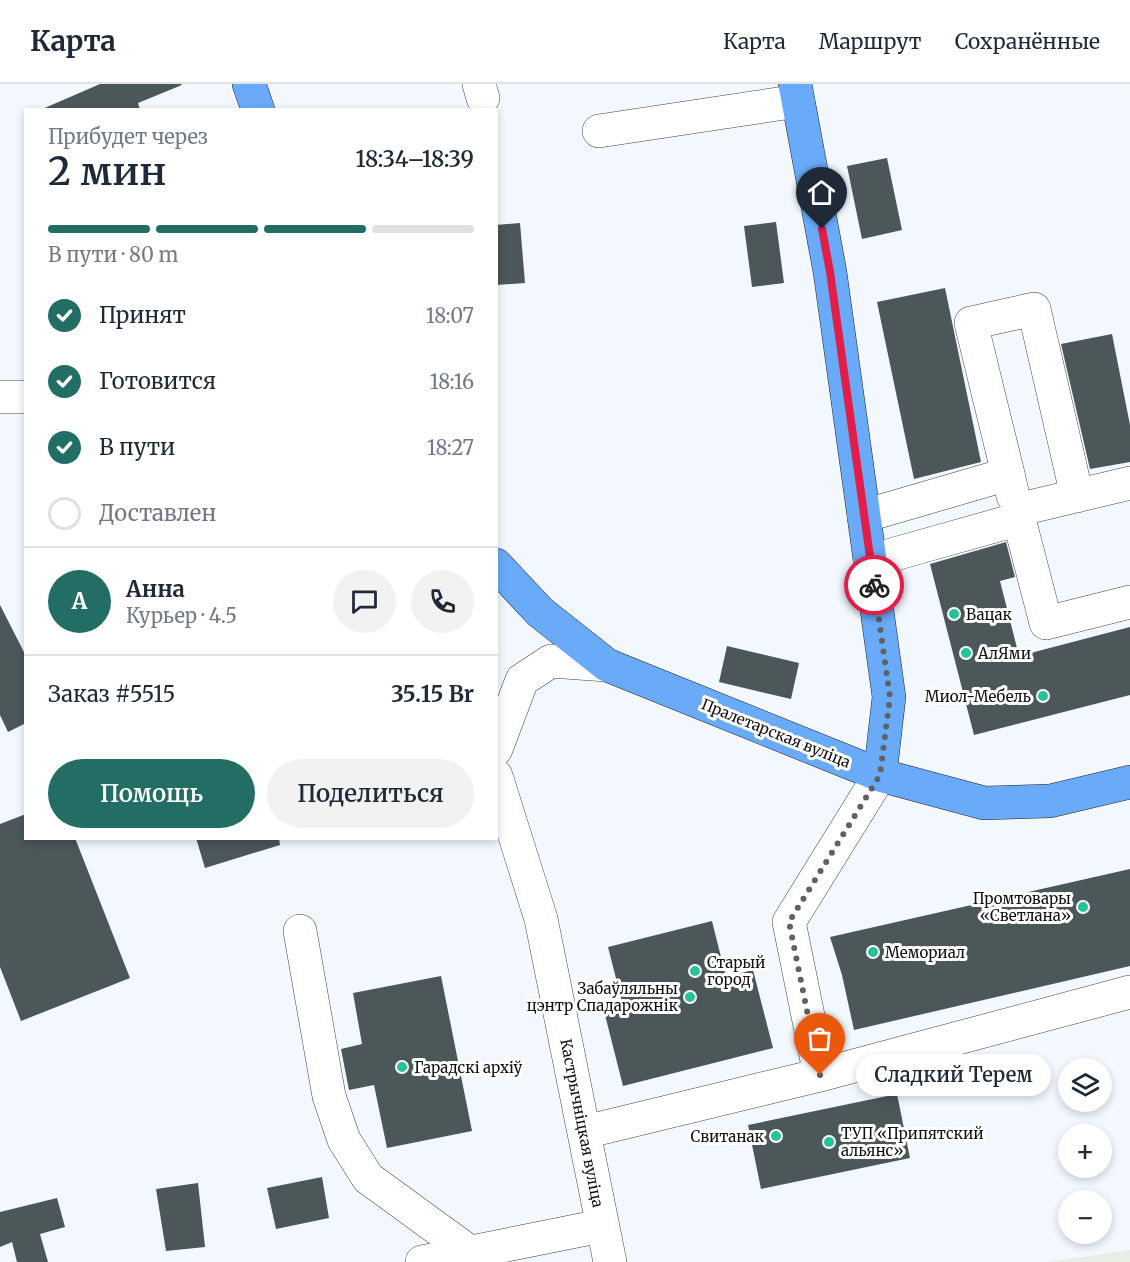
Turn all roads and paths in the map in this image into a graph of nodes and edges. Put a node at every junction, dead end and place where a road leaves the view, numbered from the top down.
1 (249, 84) edge
2 (797, 93) edge
3 (257, 108) edge
4 (598, 131) dead end
5 (0, 397) edge
6 (24, 397) edge
7 (1008, 474) junction
8 (1130, 483) edge
9 (1077, 496) junction
10 (1018, 514) junction
11 (864, 516) junction
12 (870, 561) junction
13 (498, 567) edge
14 (1130, 602) edge
15 (607, 664) junction
16 (498, 744) edge
17 (880, 775) junction
18 (498, 782) edge
19 (1130, 782) edge
20 (300, 931) dead end
21 (1130, 992) edge
22 (820, 1075) junction
23 (585, 1132) junction
24 (601, 1226) junction
25 (471, 1253) junction
26 (422, 1262) edge
27 (610, 1262) edge

1 - 3 main road
2 - 4 street
2 - 11 main road
5 - 6 street
7 - 9 street
7 - 10 street
7 - 11 street
8 - 9 street
9 - 10 street
10 - 12 street
10 - 14 street
11 - 12 main road
12 - 17 main road
13 - 15 main road, Пралетарская вуліца
15 - 16 street
15 - 17 main road, Пралетарская вуліца
17 - 19 main road, Пралетарская вуліца
17 - 22 street
18 - 23 street, Кастрычніцкая вуліца
20 - 25 street
21 - 22 street
22 - 23 street
23 - 24 street, Кастрычніцкая вуліца
24 - 25 street
24 - 27 street, Кастрычніцкая вуліца
25 - 26 street

